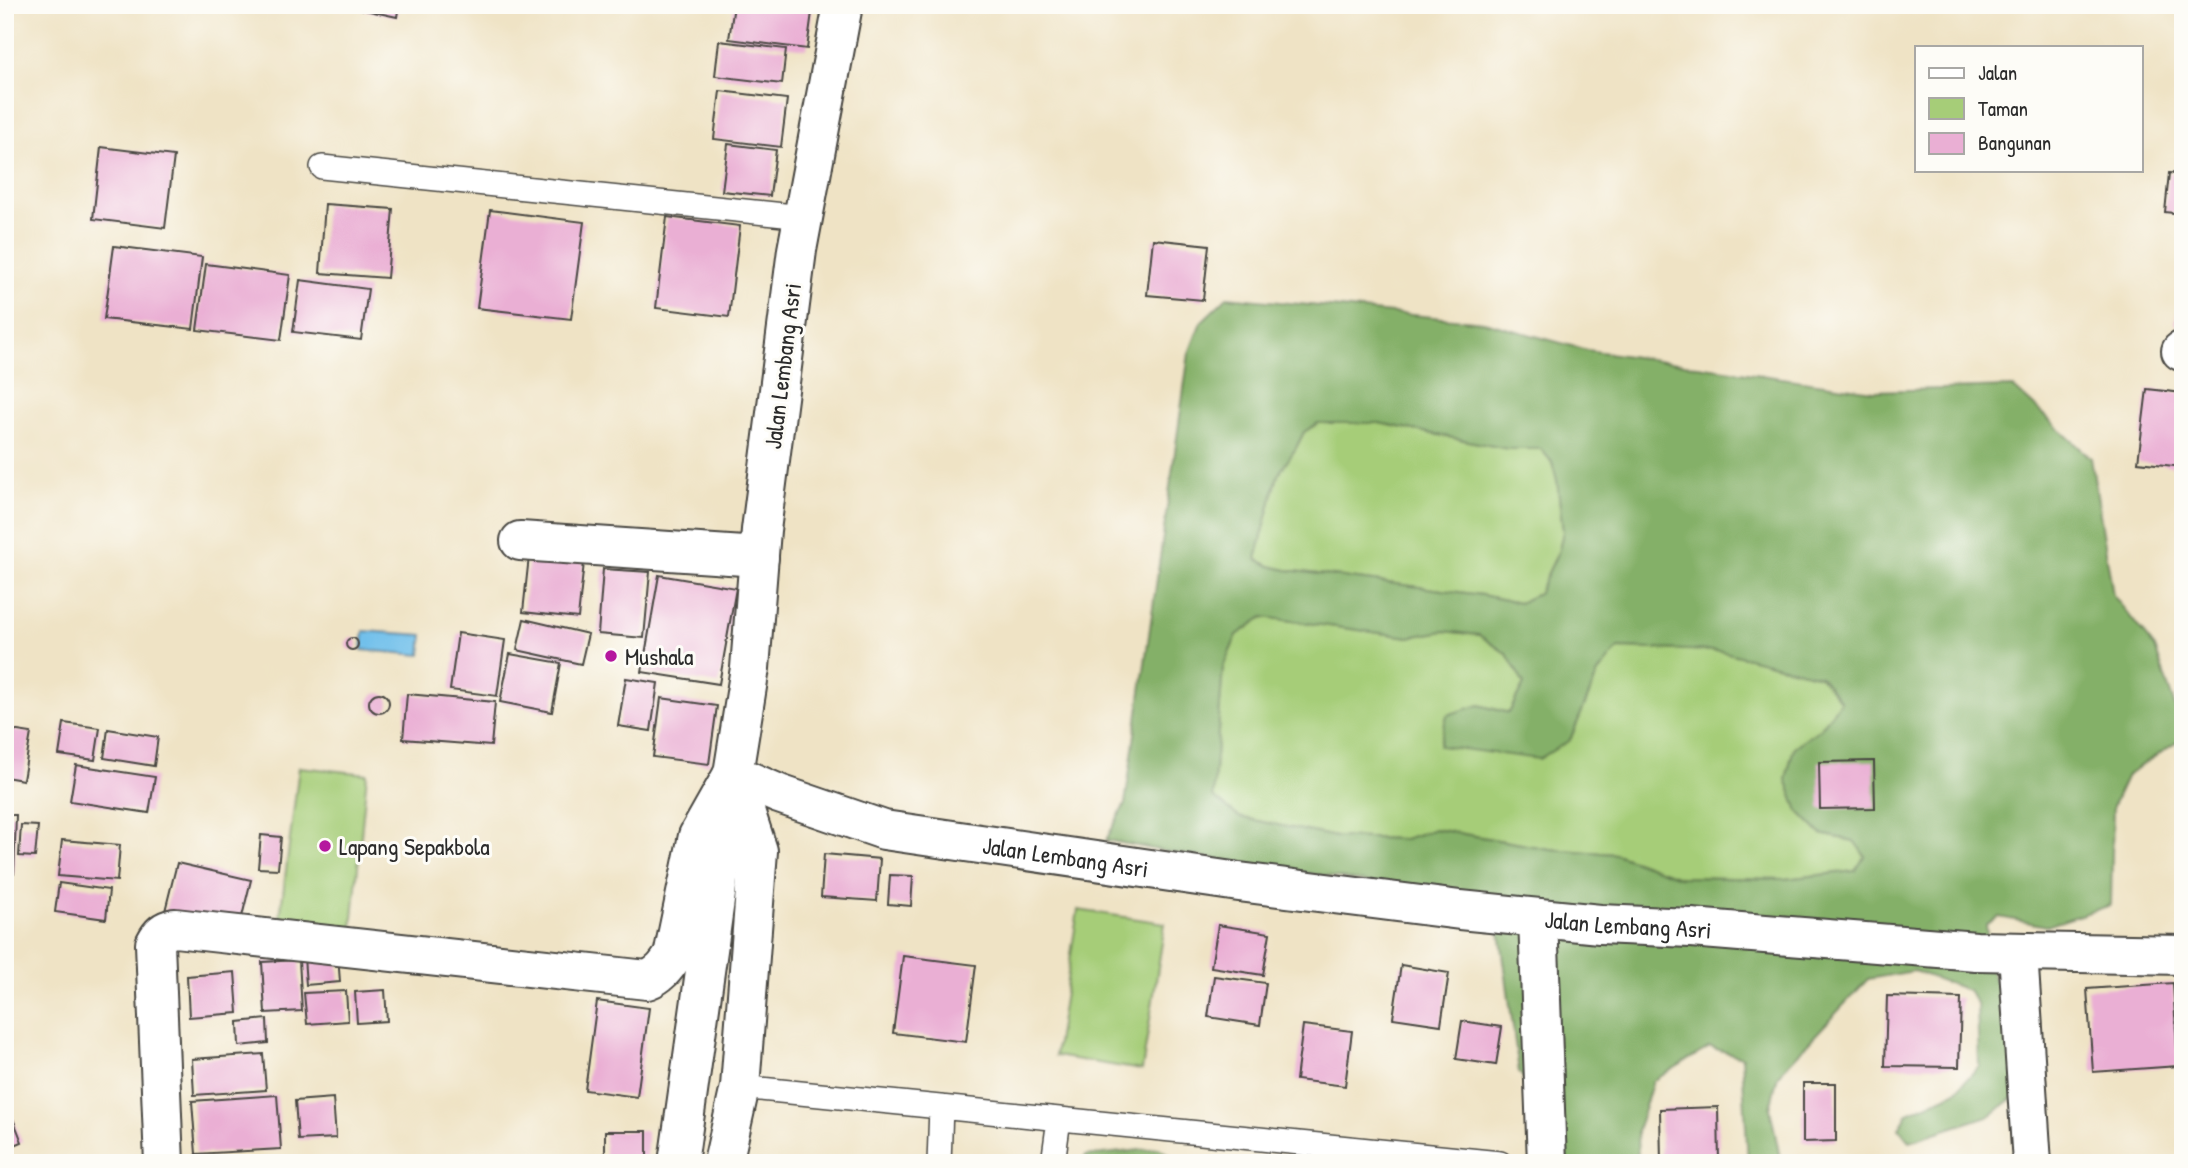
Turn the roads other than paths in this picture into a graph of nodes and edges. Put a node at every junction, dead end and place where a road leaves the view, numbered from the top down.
1 (843, 5) edge
2 (321, 167) dead end
3 (803, 216) junction
4 (520, 541) dead end
5 (759, 557) junction
6 (733, 775) junction
7 (1538, 918) junction
8 (2018, 953) junction
9 (2183, 955) edge
10 (740, 1087) junction
11 (941, 1107) junction
12 (1059, 1119) junction
13 (164, 1163) edge
14 (678, 1163) edge
15 (723, 1163) edge
16 (939, 1163) edge
17 (1053, 1163) edge
18 (1500, 1163) edge
19 (1547, 1163) edge
20 (2032, 1163) edge

1 - 3 street, Jalan Lembang Asri
2 - 3 lane
3 - 5 street, Jalan Lembang Asri
4 - 5 street
5 - 6 street, Jalan Lembang Asri
6 - 7 street, Jalan Lembang Asri
6 - 10 street
6 - 13 street
6 - 14 street
7 - 8 street, Jalan Lembang Asri
7 - 19 street
8 - 9 street, Jalan Lembang Asri
8 - 20 street
10 - 11 lane
10 - 15 street
11 - 12 lane
11 - 16 lane
12 - 17 lane
12 - 18 lane

